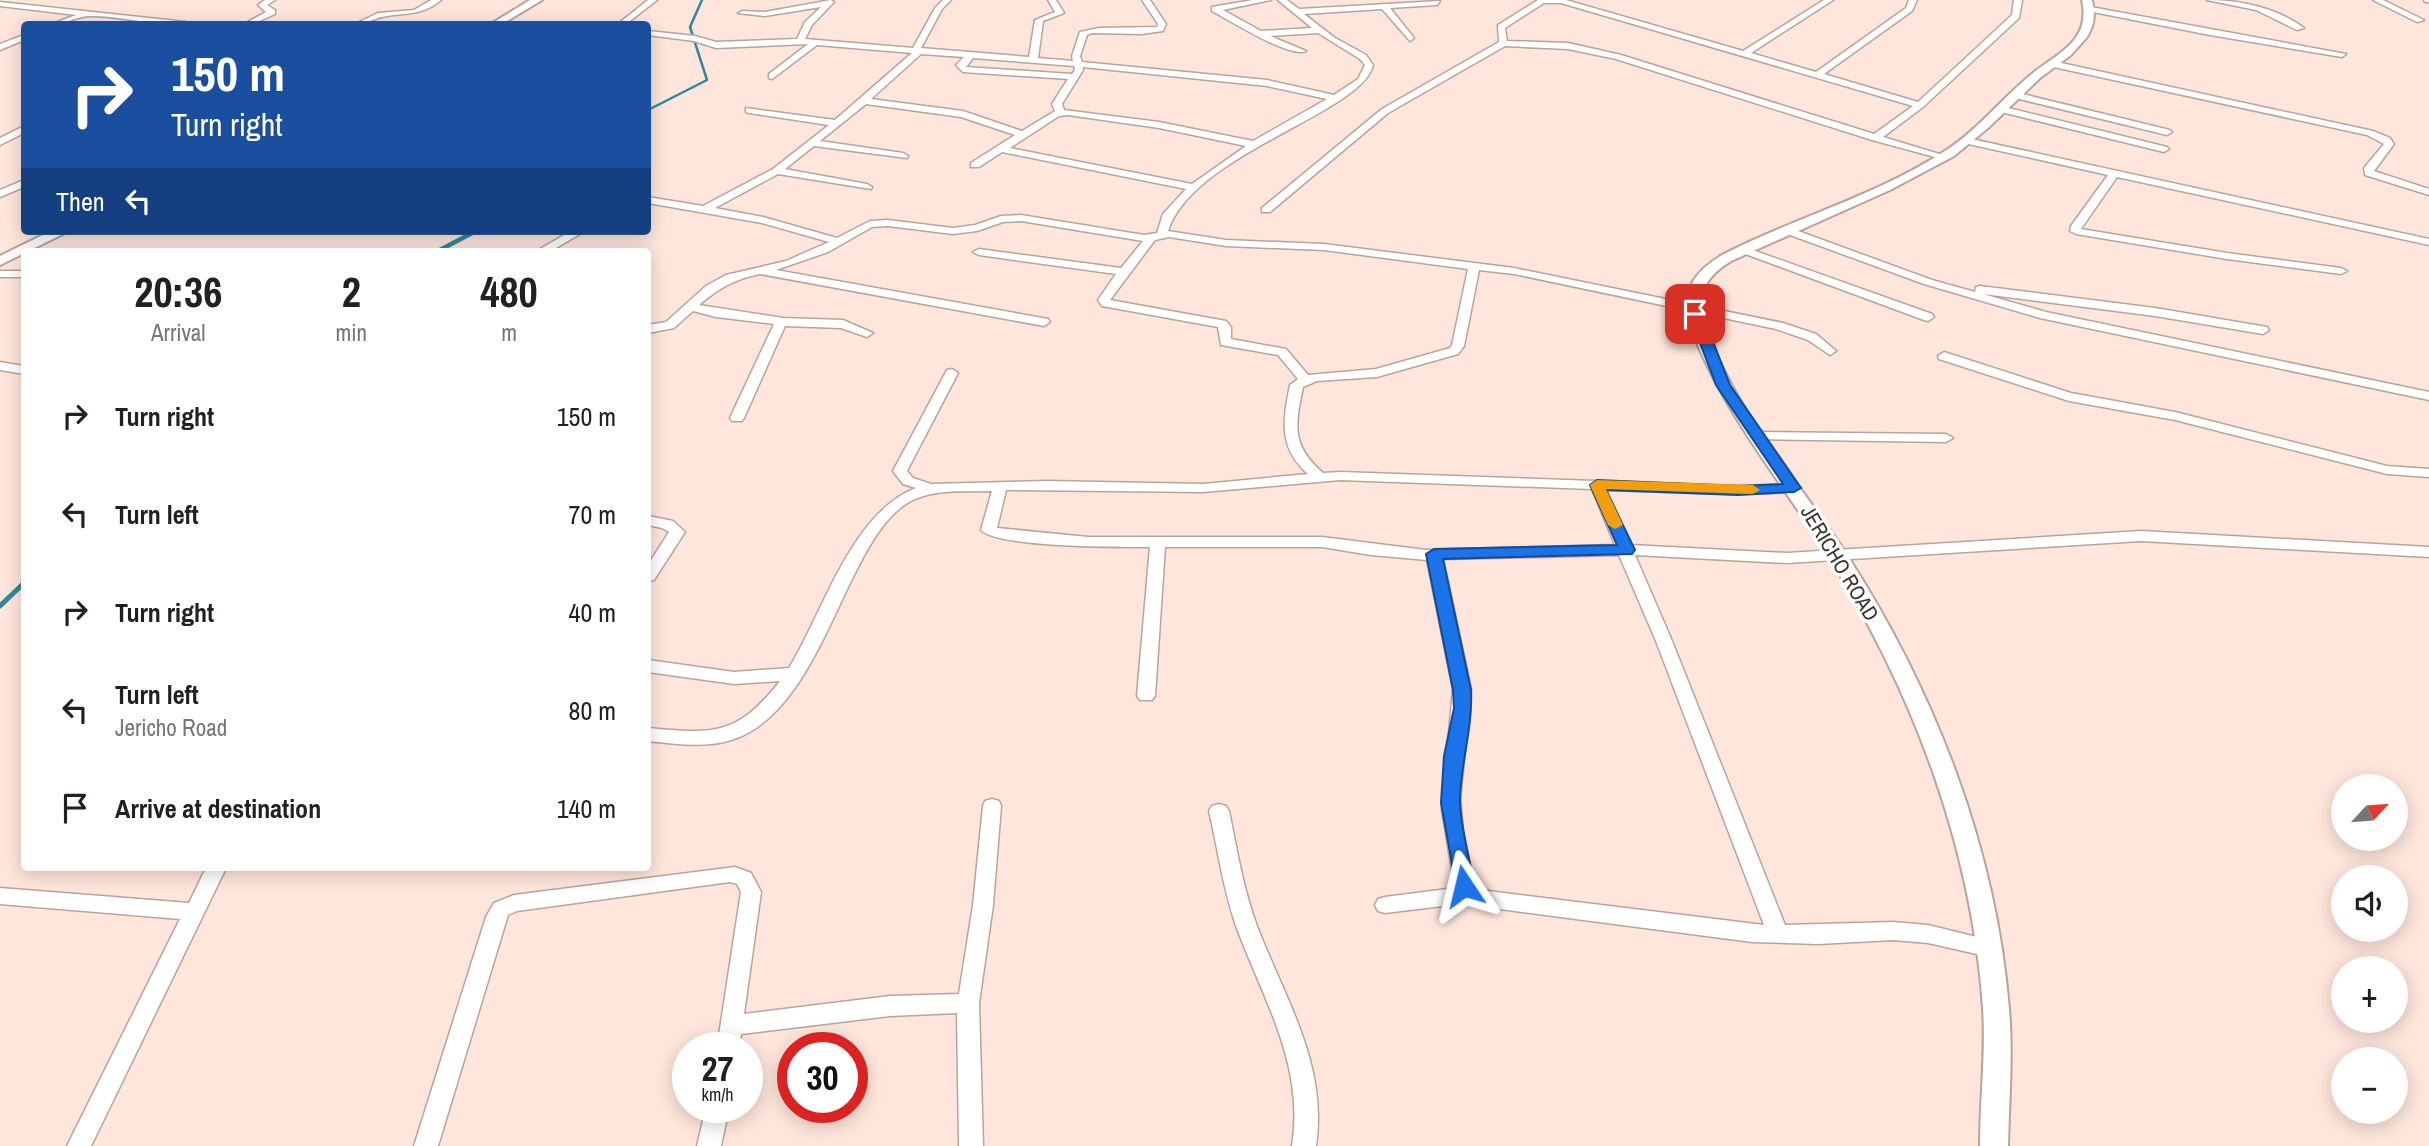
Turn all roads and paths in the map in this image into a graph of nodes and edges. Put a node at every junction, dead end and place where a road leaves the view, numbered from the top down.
1 (271, 0) edge
2 (437, 0) edge
3 (537, 0) edge
4 (653, 0) edge
5 (947, 0) edge
6 (1052, 0) edge
7 (1146, 0) edge
8 (1267, 0) edge
9 (1282, 0) edge
10 (1562, 0) edge
11 (1829, 0) edge
12 (1913, 0) edge
13 (2018, 0) edge
14 (2211, 0) edge
15 (2377, 0) edge
16 (830, 1) edge
17 (1437, 2) dead end
18 (0, 5) edge
19 (1383, 5) junction
20 (2089, 5) edge
21 (16, 6) junction
22 (0, 11) edge
23 (1296, 12) junction
24 (741, 13) dead end
25 (84, 14) junction
26 (2420, 20) dead end
27 (64, 21) edge
28 (146, 21) edge
29 (254, 21) edge
30 (365, 21) edge
31 (501, 21) edge
32 (626, 21) edge
33 (2300, 28) dead end
34 (1319, 30) junction
35 (651, 34) edge
36 (1260, 34) junction
37 (21, 38) edge
38 (1410, 38) dead end
39 (800, 41) junction
40 (816, 42) junction
41 (1503, 43) junction
42 (0, 47) edge
43 (917, 51) junction
44 (1301, 51) dead end
45 (1744, 54) junction
46 (2343, 54) dead end
47 (970, 56) junction
48 (1033, 61) junction
49 (1080, 64) junction
50 (2052, 64) junction
51 (1817, 75) junction
52 (772, 76) dead end
53 (1073, 78) junction
54 (2014, 95) junction
55 (1335, 98) junction
56 (864, 101) junction
57 (1920, 105) junction
58 (2000, 109) junction
59 (749, 110) dead end
60 (1060, 113) junction
61 (837, 123) junction
62 (21, 130) edge
63 (2166, 132) dead end
64 (1024, 135) junction
65 (1875, 138) junction
66 (1, 140) edge
67 (1967, 141) junction
68 (811, 143) junction
69 (1252, 144) junction
70 (1002, 149) junction
71 (2164, 149) dead end
72 (903, 156) dead end
73 (1941, 158) junction
74 (975, 165) dead end
75 (777, 171) junction
76 (2115, 173) junction
77 (21, 184) edge
78 (867, 187) dead end
79 (1193, 187) junction
80 (2429, 192) edge
81 (0, 194) edge
82 (651, 201) edge
83 (1266, 209) dead end
84 (704, 210) junction
85 (1786, 230) junction
86 (54, 235) edge
87 (572, 235) edge
88 (1165, 235) junction
89 (1151, 238) junction
90 (840, 242) junction
91 (2429, 242) edge
92 (27, 248) edge
93 (548, 248) edge
94 (1744, 250) junction
95 (21, 251) edge
96 (979, 252) dead end
97 (0, 261) edge
98 (1474, 266) junction
99 (756, 270) junction
100 (2341, 271) dead end
101 (1123, 272) junction
102 (0, 274) edge
103 (21, 274) edge
104 (1960, 292) junction
105 (692, 307) junction
106 (1695, 309) junction
107 (1928, 317) dead end
108 (781, 322) junction
109 (1044, 322) dead end
110 (651, 329) edge
111 (2263, 330) dead end
112 (867, 333) dead end
113 (1830, 351) dead end
114 (1944, 356) dead end
115 (0, 366) edge
116 (21, 370) edge
117 (952, 373) dead end
118 (1305, 379) junction
119 (2429, 396) edge
120 (737, 418) dead end
121 (1759, 436) junction
122 (1946, 438) dead end
123 (2429, 473) edge
124 (1319, 477) junction
125 (1597, 485) junction
126 (1000, 487) junction
127 (930, 488) junction
128 (1794, 488) junction
129 (651, 521) edge
130 (1158, 543) junction
131 (1627, 550) junction
132 (2429, 552) edge
133 (1434, 554) junction
134 (1839, 557) junction
135 (651, 571) edge
136 (651, 666) edge
137 (795, 674) junction
138 (1146, 696) dead end
139 (651, 735) edge
140 (992, 806) dead end
141 (1219, 811) dead end
142 (214, 871) edge
143 (1469, 894) junction
144 (0, 896) edge
145 (1385, 905) dead end
146 (194, 912) junction
147 (1778, 934) junction
148 (1990, 948) junction
149 (968, 1003) junction
150 (733, 1025) junction
151 (731, 1032) edge
152 (714, 1123) edge
153 (79, 1146) edge
154 (426, 1146) edge
155 (709, 1146) edge
156 (971, 1146) edge
157 (1304, 1146) edge
158 (1994, 1146) edge

1 - 29 street
2 - 30 street
3 - 31 street
4 - 32 street
5 - 43 street
6 - 48 street
7 - 49 street
8 - 36 street
9 - 23 street
10 - 41 street
10 - 45 street
11 - 45 street
12 - 51 street
13 - 57 street
14 - 33 street
15 - 26 street
16 - 24 street
16 - 39 street
17 - 19 street
18 - 21 street
19 - 23 street
19 - 38 street
20 - 46 street
20 - 50 street
21 - 22 street
21 - 25 street
23 - 34 street
25 - 27 street
25 - 28 street
34 - 36 street
34 - 55 street
35 - 39 street
36 - 44 street
37 - 42 street
39 - 40 street
40 - 43 street
40 - 52 street
41 - 65 street
41 - 83 street
43 - 47 street
43 - 56 street
45 - 51 street
47 - 48 street
47 - 53 street
48 - 49 street
49 - 53 street
49 - 55 street
50 - 54 street
50 - 80 street
51 - 57 street
53 - 60 street
54 - 58 street
54 - 63 street
55 - 69 street
56 - 61 street
56 - 64 street
57 - 65 street
58 - 67 street
58 - 71 street
59 - 61 street
60 - 64 street
60 - 69 street
61 - 68 street
62 - 66 street
64 - 70 street
65 - 73 street
67 - 73 street
67 - 76 street
68 - 72 street
68 - 75 street
69 - 79 street
70 - 74 street
70 - 79 street
73 - 85 street
75 - 78 street
75 - 84 street
76 - 91 street
76 - 100 street
77 - 81 street
79 - 88 street
82 - 84 street
84 - 90 street
85 - 94 street
85 - 104 street
86 - 92 street
87 - 93 street
88 - 89 street
88 - 98 street
89 - 90 street
89 - 101 street
90 - 99 street
94 - 106 street
94 - 107 street
95 - 97 street
96 - 101 street
98 - 106 street
98 - 118 street
99 - 105 street
99 - 109 street
101 - 118 street
102 - 103 street
104 - 111 street
104 - 119 street
105 - 108 street
105 - 110 street
106 - 113 street
106 - 121 street, JERICHO ROAD
108 - 112 street
108 - 120 street
114 - 123 street
115 - 116 street
117 - 127 street
118 - 124 street
121 - 122 street
121 - 128 street, JERICHO ROAD
124 - 125 street
124 - 126 street
125 - 128 street
125 - 131 street
126 - 127 street
126 - 130 street
127 - 137 street
128 - 134 street, JERICHO ROAD
129 - 135 street
130 - 133 street
130 - 138 street
131 - 133 street
131 - 134 street
131 - 147 street
132 - 134 street
133 - 143 street
134 - 148 street, JERICHO ROAD
136 - 137 street
137 - 139 street
140 - 149 street
141 - 157 street
142 - 146 street
143 - 145 street
143 - 147 street
144 - 146 street
146 - 153 street
147 - 148 street
148 - 158 street, JERICHO ROAD
149 - 150 street
149 - 156 street
150 - 151 street
150 - 154 street
152 - 155 street

